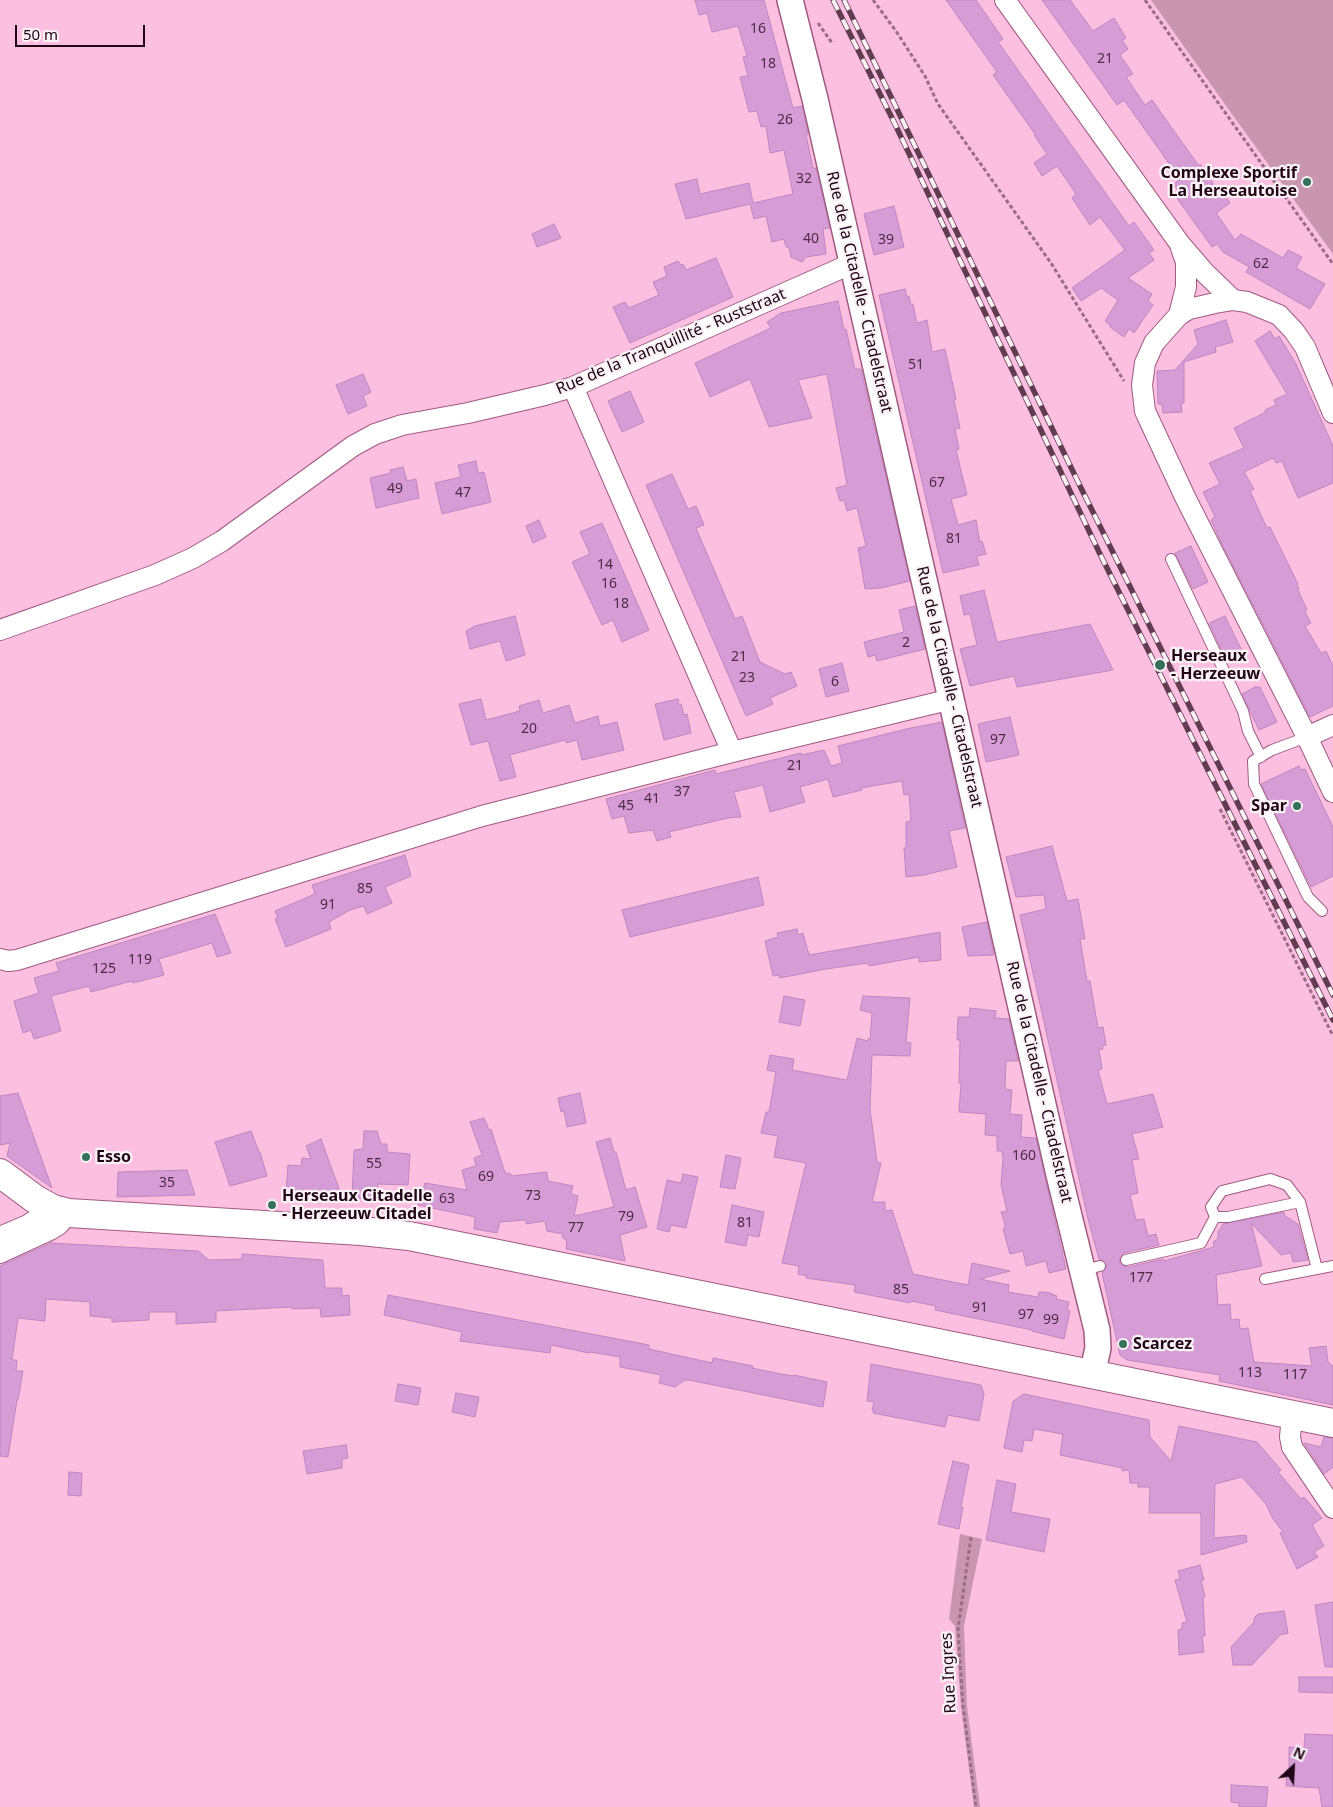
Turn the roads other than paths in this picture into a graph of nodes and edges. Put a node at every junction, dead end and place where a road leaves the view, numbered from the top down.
1 (790, 0) edge
2 (1005, 0) edge
3 (1180, 244) junction
4 (853, 263) junction
5 (1233, 300) junction
6 (1179, 315) junction
7 (572, 387) junction
8 (1333, 413) edge
9 (1171, 559) dead end
10 (0, 630) edge
11 (952, 699) junction
12 (1333, 724) edge
13 (1307, 737) junction
14 (732, 752) junction
15 (1261, 756) junction
16 (1333, 792) edge
17 (1322, 911) dead end
18 (0, 959) edge
19 (0, 1173) edge
20 (1300, 1202) junction
21 (61, 1211) junction
22 (1215, 1217) junction
23 (0, 1237) edge
24 (0, 1253) edge
25 (1126, 1260) dead end
26 (1333, 1266) edge
27 (1317, 1269) junction
28 (1265, 1279) dead end
29 (1092, 1375) junction
30 (1292, 1415) junction
31 (1333, 1422) edge
32 (1333, 1508) edge

1 - 4 street, Rue de la Citadelle - Citadelstraat
2 - 3 street
3 - 5 street
3 - 6 street
4 - 7 street, Rue de la Tranquillité - Ruststraat
4 - 11 street, Rue de la Citadelle - Citadelstraat
5 - 6 street
5 - 8 street
6 - 13 street
7 - 10 street, Rue de la Tranquillité - Ruststraat
7 - 14 street
9 - 15 lane
11 - 14 street
11 - 29 street, Rue de la Citadelle - Citadelstraat
12 - 13 street
13 - 15 lane
13 - 16 street
14 - 18 street
15 - 17 lane
19 - 21 main road
20 - 22 lane
20 - 22 lane
20 - 27 lane
21 - 23 street
21 - 24 street
21 - 29 main road
22 - 25 lane
26 - 27 lane
27 - 28 lane
29 - 30 main road
30 - 31 main road
30 - 32 street

